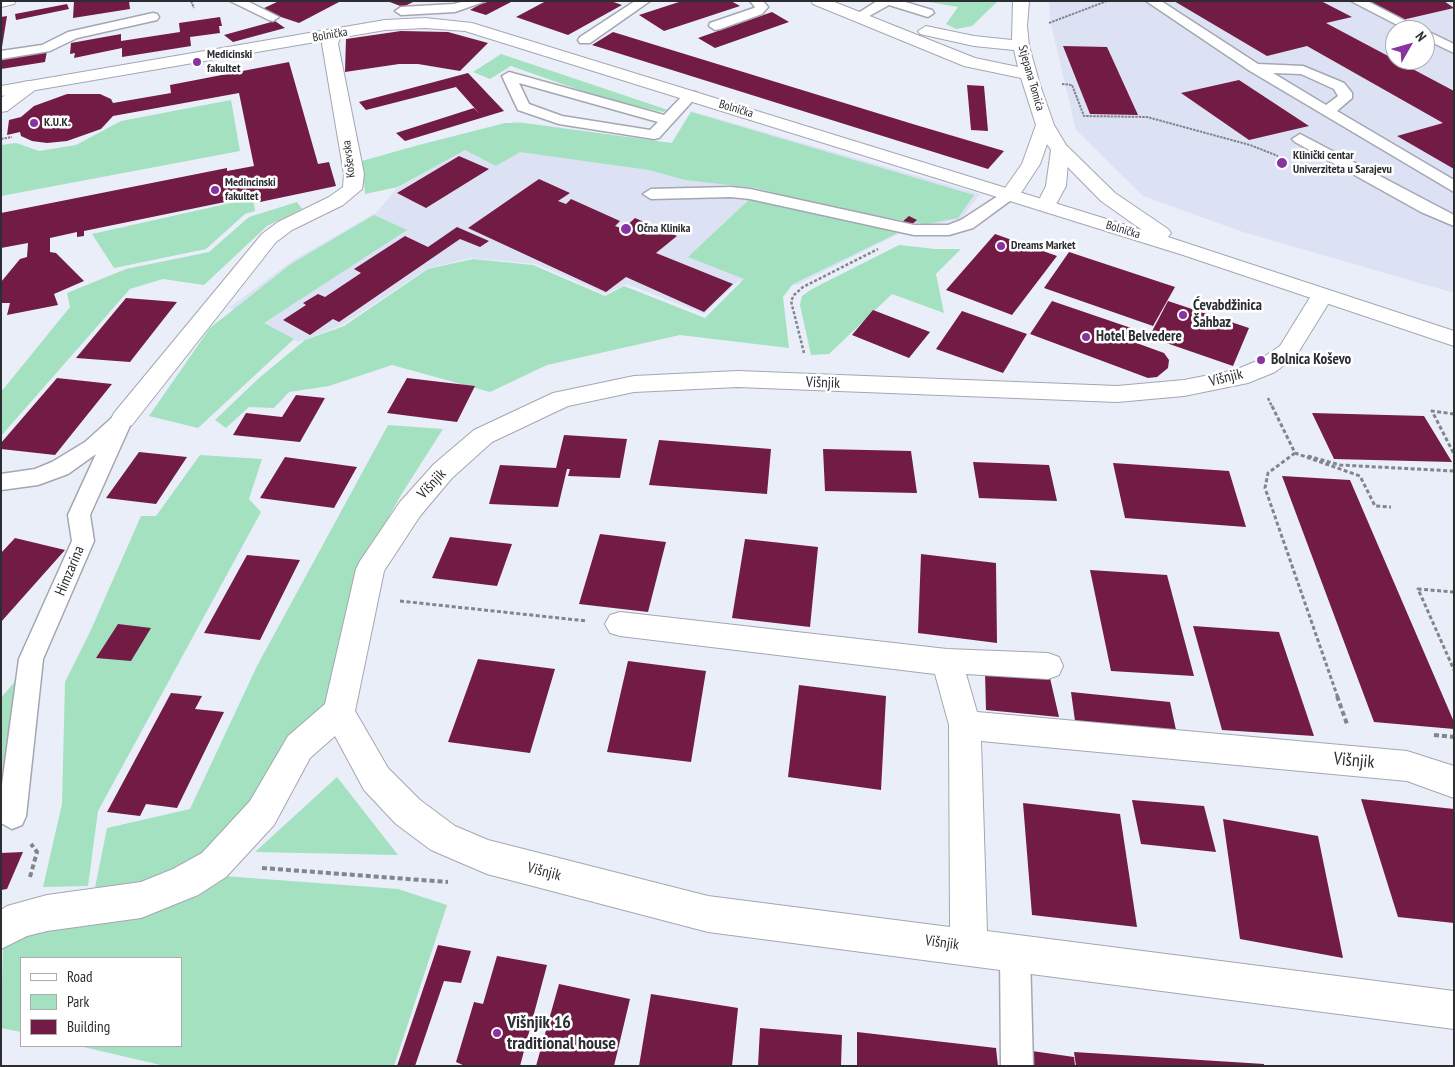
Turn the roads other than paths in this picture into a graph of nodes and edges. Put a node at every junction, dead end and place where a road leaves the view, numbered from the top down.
1 (9, 1) edge
2 (236, 1) edge
3 (274, 1) edge
4 (480, 1) edge
5 (644, 1) edge
6 (756, 1) edge
7 (818, 1) edge
8 (888, 1) edge
9 (1021, 1) edge
10 (1152, 1) edge
11 (1357, 1) edge
12 (1, 3) edge
13 (254, 10) junction
14 (401, 11) dead end
15 (928, 13) dead end
16 (153, 17) dead end
17 (273, 17) dead end
18 (860, 17) junction
19 (1396, 20) edge
20 (715, 26) dead end
21 (333, 34) junction
22 (1435, 39) edge
23 (585, 40) dead end
24 (1021, 46) junction
25 (1454, 49) edge
26 (1, 55) edge
27 (1255, 68) junction
28 (1028, 74) junction
29 (29, 86) junction
30 (1, 91) edge
31 (691, 95) junction
32 (1, 107) edge
33 (1327, 111) junction
34 (666, 120) junction
35 (1046, 125) junction
36 (1300, 139) dead end
37 (1060, 150) junction
38 (1454, 187) edge
39 (652, 194) dead end
40 (1010, 195) junction
41 (1046, 206) junction
42 (1454, 221) edge
43 (269, 238) joint
44 (1190, 251) junction
45 (1322, 296) junction
46 (1454, 339) edge
47 (123, 419) junction
48 (1, 482) edge
49 (620, 624) road end
50 (947, 662) junction
51 (1048, 666) dead end
52 (339, 712) junction
53 (965, 726) junction
54 (1454, 782) edge
55 (12, 816) road end
56 (10, 925) edge
57 (969, 947) junction
58 (1015, 952) junction
59 (1454, 1010) edge
60 (1017, 1066) edge

1 - 12 street
2 - 13 lane
3 - 13 lane
4 - 14 lane
5 - 23 lane
6 - 20 lane
7 - 18 street
8 - 15 lane
8 - 18 lane
9 - 24 street, Stjepana Tomića
10 - 27 lane
11 - 19 lane
13 - 17 lane
16 - 26 lane
18 - 24 street
18 - 28 street
21 - 29 street, Bolnička
21 - 31 street, Bolnička
21 - 43 street, Koševska
22 - 25 lane
24 - 28 street, Stjepana Tomića
27 - 33 lane
27 - 33 lane
28 - 35 street, Stjepana Tomića
29 - 30 street, Bolnička
29 - 32 street
31 - 34 lane
31 - 40 street, Bolnička
33 - 38 lane
34 - 34 lane
35 - 37 street, Stjepana Tomića
35 - 40 street, Stjepana Tomića
36 - 42 lane
37 - 41 street
37 - 44 street, Stjepana Tomića
39 - 40 lane
40 - 41 street, Bolnička
41 - 44 street, Bolnička
43 - 47 street, Himzarina
44 - 45 street, Bolnička
45 - 46 street, Bolnička
45 - 52 street, Višnjik
47 - 48 lane
47 - 55 lane, Himzarina
49 - 50 street
50 - 51 street
50 - 53 street
52 - 56 street
52 - 57 street, Višnjik
53 - 54 street, Višnjik
53 - 57 street, Višnjik
57 - 58 street, Višnjik
58 - 59 street, Višnjik
58 - 60 lane

